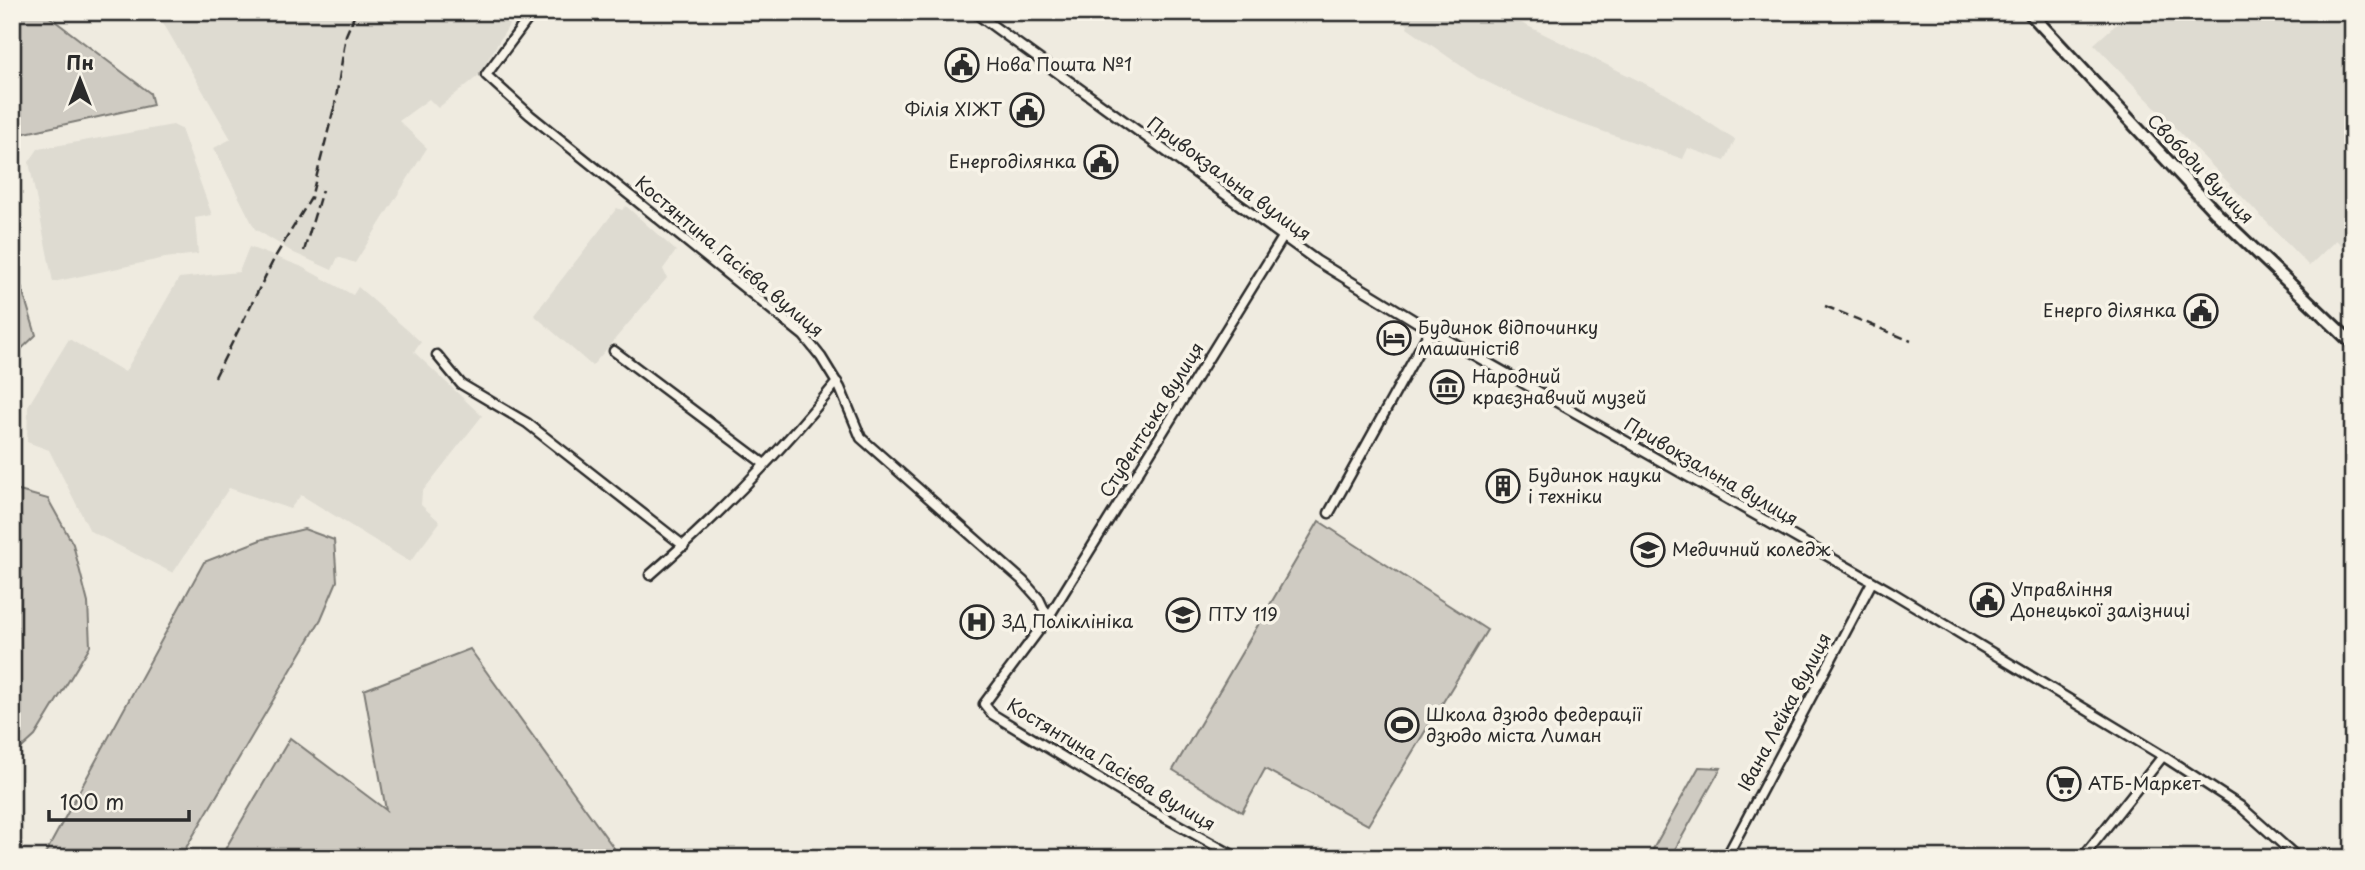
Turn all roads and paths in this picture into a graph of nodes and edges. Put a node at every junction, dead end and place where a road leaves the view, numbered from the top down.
1 (533, 12) edge
2 (974, 12) edge
3 (2029, 12) edge
4 (1282, 239) junction
5 (1430, 330) junction
6 (2353, 344) edge
7 (614, 351) dead end
8 (437, 355) dead end
9 (836, 382) junction
10 (763, 463) junction
11 (1329, 513) dead end
12 (684, 545) junction
13 (650, 575) dead end
14 (1872, 582) junction
15 (1048, 618) junction
16 (2163, 756) junction
17 (1238, 858) edge
18 (1726, 858) edge
19 (2082, 858) edge
20 (2298, 858) edge

1 - 9 street, Костянтина Гасієва вулиця
2 - 4 street, Привокзальна вулиця
3 - 6 main road, Свободи вулиця
4 - 5 street, Привокзальна вулиця
4 - 15 street, Студентська вулиця
5 - 11 street
5 - 14 street, Привокзальна вулиця
7 - 10 street
8 - 12 street
9 - 10 street
9 - 15 street, Костянтина Гасієва вулиця
10 - 12 street
12 - 13 street
14 - 16 street, Привокзальна вулиця
14 - 18 street, Івана Лейка вулиця
15 - 17 street, Костянтина Гасієва вулиця
16 - 19 street
16 - 20 street, Привокзальна вулиця

